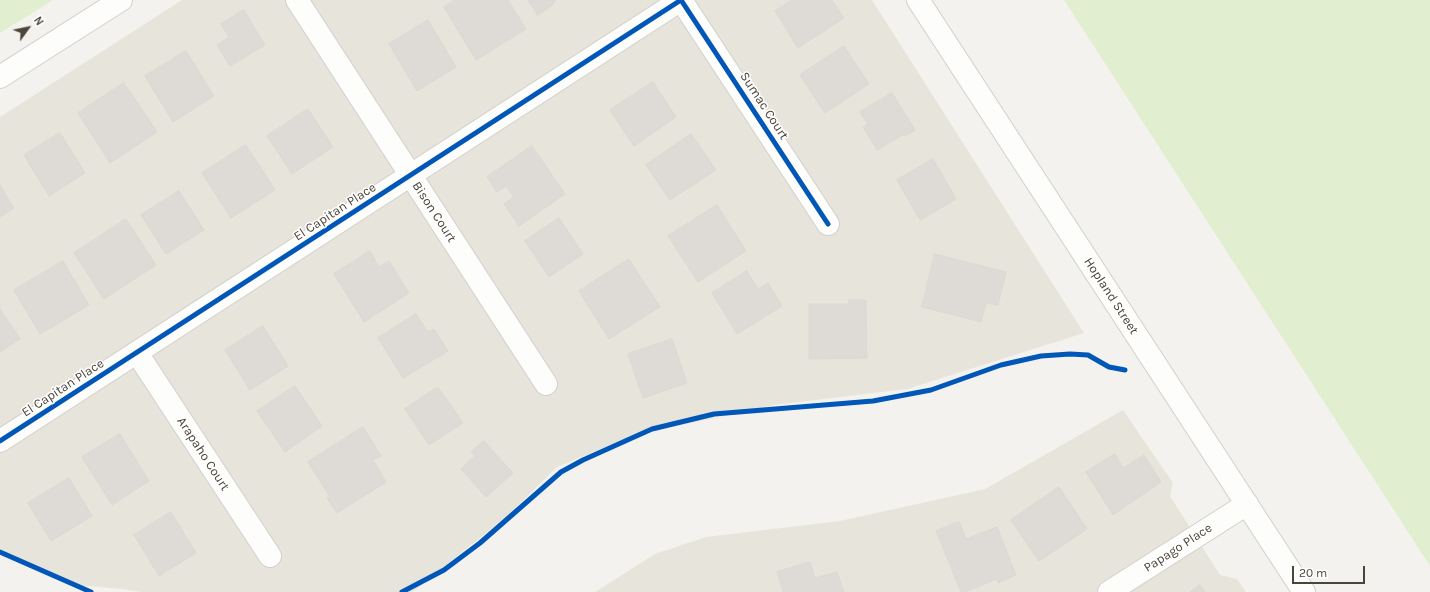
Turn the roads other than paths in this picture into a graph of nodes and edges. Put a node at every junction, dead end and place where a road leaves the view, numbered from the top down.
1 (121, 0) edge
2 (297, 0) edge
3 (681, 0) edge
4 (918, 0) edge
5 (0, 77) edge
6 (411, 176) junction
7 (828, 224) dead end
8 (137, 353) junction
9 (546, 384) dead end
10 (0, 441) edge
11 (1247, 504) junction
12 (270, 556) dead end
13 (1109, 592) edge
14 (1304, 592) edge

1 - 5 street
2 - 6 street, Bison Court
3 - 6 street, El Capitan Place
3 - 7 street, Sumac Court
4 - 11 street, Hopland Street
6 - 8 street, El Capitan Place
6 - 9 street, Bison Court
8 - 10 street, El Capitan Place
8 - 12 street, Arapaho Court
11 - 13 street, Papago Place
11 - 14 street, Hopland Street

